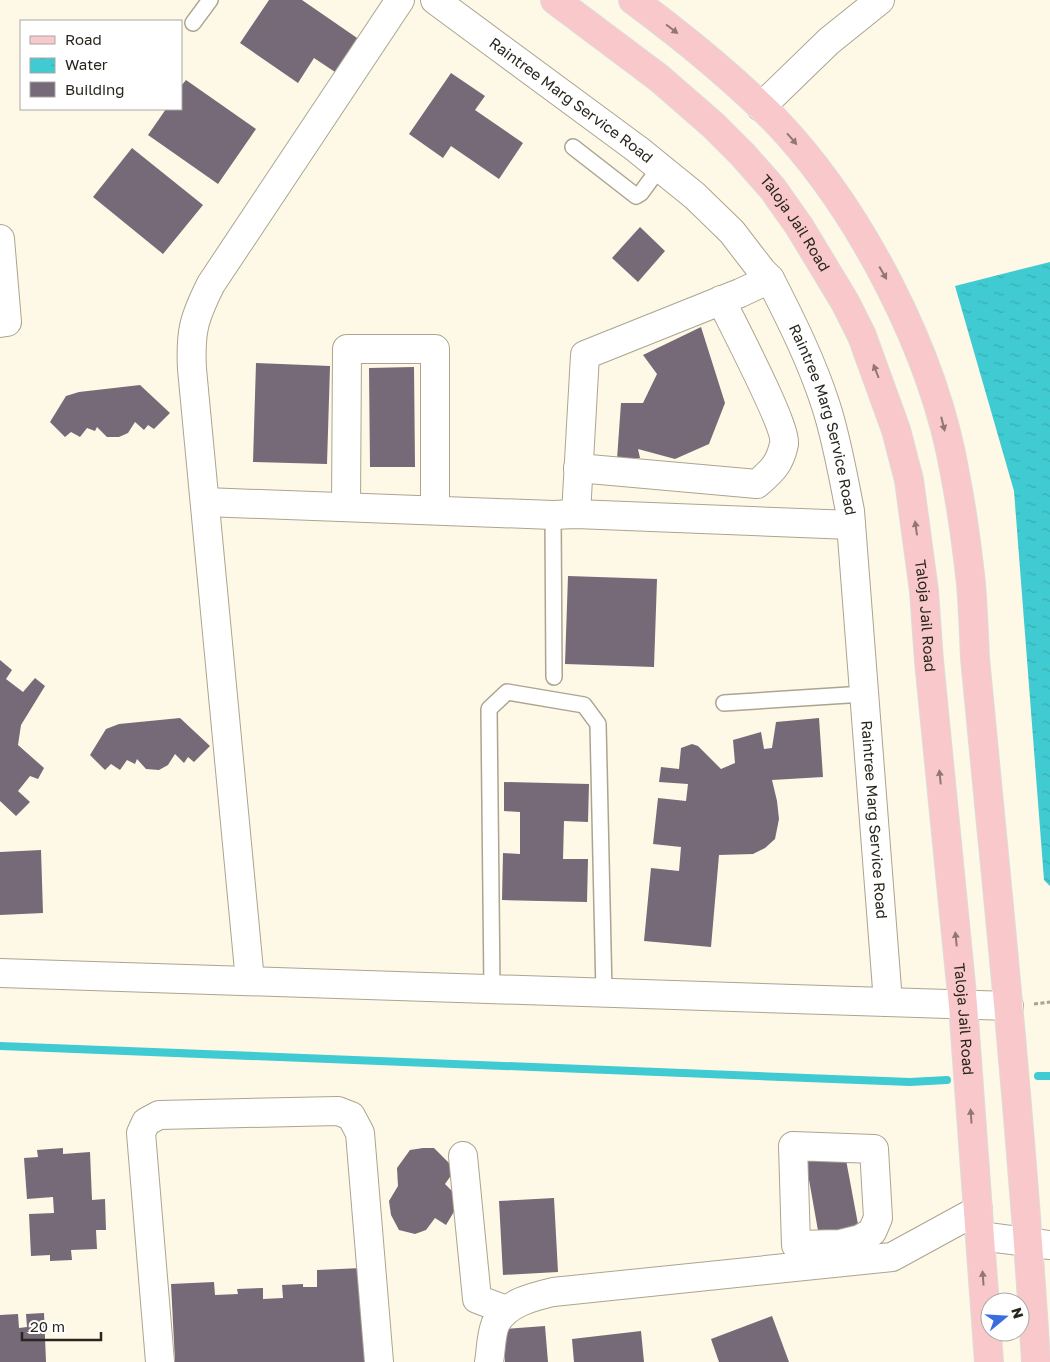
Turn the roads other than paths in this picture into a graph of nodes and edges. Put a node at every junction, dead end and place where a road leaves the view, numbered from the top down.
1 (210, 0) edge
2 (400, 0) edge
3 (435, 0) edge
4 (555, 0) edge
5 (633, 0) edge
6 (880, 0) edge
7 (193, 23) dead end
8 (762, 107) junction
9 (573, 147) dead end
10 (660, 167) junction
11 (0, 239) edge
12 (770, 279) junction
13 (721, 300) junction
14 (0, 323) edge
15 (578, 468) junction
16 (346, 498) junction
17 (435, 501) junction
18 (205, 502) junction
19 (565, 514) junction
20 (851, 526) junction
21 (554, 677) dead end
22 (864, 694) junction
23 (724, 703) dead end
24 (0, 973) edge
25 (250, 981) junction
26 (492, 989) junction
27 (604, 993) junction
28 (888, 1002) junction
29 (963, 1005) junction
30 (1009, 1006) junction
31 (463, 1156) dead end
32 (979, 1223) junction
33 (1038, 1244) edge
34 (985, 1292) edge
35 (506, 1310) junction
36 (1034, 1324) edge
37 (988, 1342) edge
38 (160, 1362) edge
39 (379, 1362) edge
40 (489, 1362) edge
41 (989, 1362) edge
42 (1036, 1362) edge

1 - 7 lane
2 - 18 street
3 - 10 street, Raintree Marg Service Road
29 -> 4 main road, Taloja Jail Road
5 -> 8 main road
6 - 8 street
8 -> 30 main road
9 - 10 lane
10 - 12 street, Raintree Marg Service Road
11 - 14 street
12 - 13 street
12 - 20 street, Raintree Marg Service Road
13 - 15 street
13 - 15 street
15 - 19 street
16 - 17 street
16 - 17 street
16 - 18 street
17 - 19 street
18 - 25 street
19 - 20 street
19 - 21 lane
20 - 22 street, Raintree Marg Service Road
22 - 23 lane
22 - 28 street, Raintree Marg Service Road
24 - 25 street
25 - 26 street
26 - 27 street
26 - 27 lane
27 - 28 street
28 - 29 street
29 - 30 street
32 -> 29 main road, Taloja Jail Road
30 - 33 main road
31 - 35 street
32 - 33 street
34 -> 32 main road, Taloja Jail Road
32 - 35 street
33 - 36 main road
35 - 40 street
36 - 42 main road
37 - 41 main road, Taloja Jail Road
38 - 39 street

